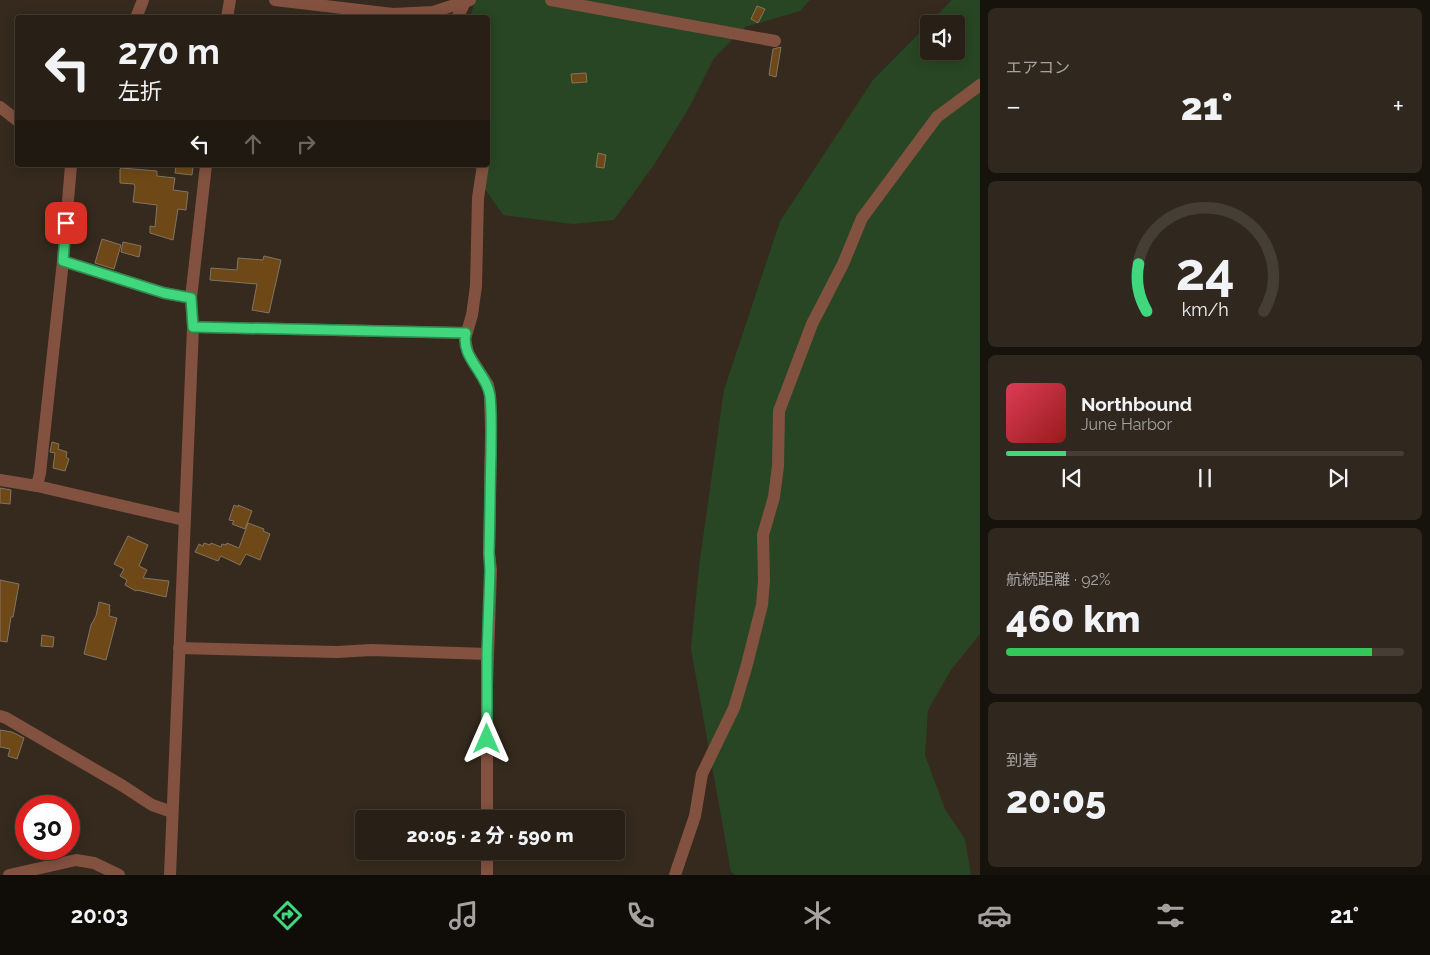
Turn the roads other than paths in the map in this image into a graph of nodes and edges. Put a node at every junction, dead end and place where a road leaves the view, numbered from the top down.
1 (143, 0) edge
2 (230, 0) edge
3 (275, 0) edge
4 (467, 0) edge
5 (551, 0) edge
6 (137, 15) edge
7 (228, 15) edge
8 (459, 15) edge
9 (775, 41) dead end
10 (980, 85) edge
11 (0, 106) edge
12 (15, 118) edge
13 (70, 167) edge
14 (206, 167) edge
15 (483, 167) edge
16 (63, 261) junction
17 (191, 298) junction
18 (193, 327) junction
19 (466, 333) junction
20 (0, 480) edge
21 (37, 486) junction
22 (184, 520) junction
23 (179, 648) junction
24 (487, 654) junction
25 (0, 716) edge
26 (487, 810) edge
27 (172, 812) junction
28 (487, 860) edge
29 (8, 875) edge
30 (119, 875) edge
31 (170, 875) edge
32 (487, 875) edge
33 (675, 875) edge

1 - 6 street
2 - 7 street
3 - 4 street
4 - 8 street
5 - 9 street
10 - 33 street
11 - 12 street
13 - 16 street
14 - 17 street
15 - 19 street
16 - 17 street
16 - 21 street
17 - 18 street
18 - 19 street
18 - 22 street
19 - 24 street
20 - 21 street
21 - 22 street
22 - 23 street
23 - 24 street
23 - 27 street
24 - 26 street
25 - 27 street
27 - 31 street
28 - 32 street
29 - 30 street

